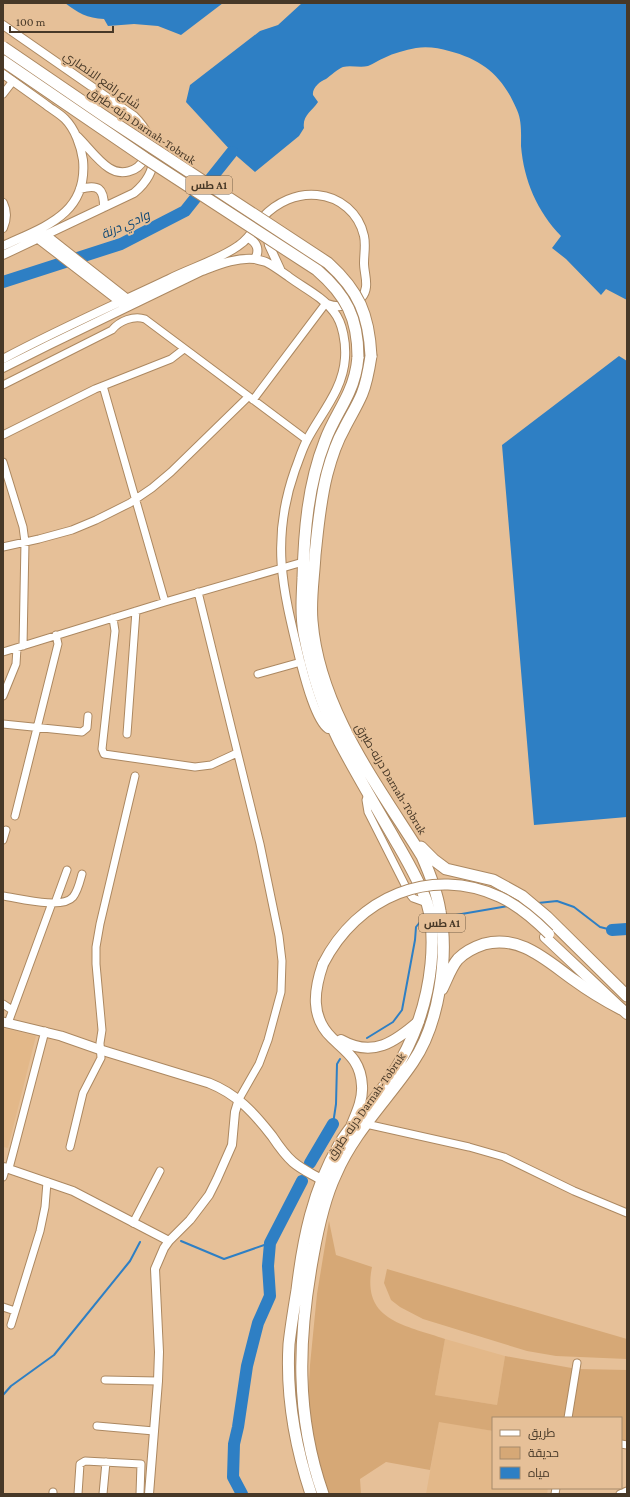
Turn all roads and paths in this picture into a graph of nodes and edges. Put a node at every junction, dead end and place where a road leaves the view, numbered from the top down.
1 (3, 25) edge
2 (3, 47) edge
3 (3, 61) edge
4 (3, 74) edge
5 (13, 81) junction
6 (3, 94) edge
7 (148, 132) junction
8 (75, 134) junction
9 (80, 189) junction
10 (3, 202) edge
11 (104, 208) junction
12 (264, 217) junction
13 (3, 228) edge
14 (248, 238) junction
15 (44, 239) junction
16 (3, 246) edge
17 (3, 255) edge
18 (255, 259) junction
19 (281, 272) junction
20 (124, 301) junction
21 (326, 304) junction
22 (184, 349) junction
23 (3, 359) edge
24 (3, 368) edge
25 (3, 385) edge
26 (103, 386) junction
27 (250, 398) junction
28 (3, 435) edge
29 (307, 440) junction
30 (3, 462) edge
31 (136, 499) junction
32 (25, 542) junction
33 (3, 546) edge
34 (303, 562) junction
35 (282, 568) junction
36 (198, 592) junction
37 (165, 602) junction
38 (136, 611) junction
39 (113, 618) junction
40 (56, 635) junction
41 (20, 647) junction
42 (3, 652) edge
43 (301, 662) junction
44 (258, 674) dead end
45 (3, 696) edge
46 (88, 716) dead end
47 (3, 724) edge
48 (37, 727) junction
49 (334, 729) junction
50 (127, 734) dead end
51 (237, 753) junction
52 (135, 776) dead end
53 (15, 816) dead end
54 (6, 830) dead end
55 (408, 834) junction
56 (3, 840) edge
57 (67, 870) dead end
58 (82, 874) dead end
59 (3, 896) edge
60 (54, 903) junction
61 (326, 965) junction
62 (439, 994) junction
63 (627, 996) edge
64 (3, 1004) edge
65 (12, 1010) junction
66 (625, 1010) edge
67 (419, 1021) junction
68 (6, 1022) edge
69 (45, 1031) junction
70 (101, 1050) junction
71 (242, 1102) junction
72 (366, 1124) junction
73 (350, 1128) junction
74 (70, 1147) dead end
75 (6, 1167) edge
76 (160, 1171) dead end
77 (3, 1177) edge
78 (322, 1180) junction
79 (47, 1182) junction
80 (627, 1213) edge
81 (133, 1223) junction
82 (169, 1241) junction
83 (3, 1307) edge
84 (15, 1311) junction
85 (11, 1325) dead end
86 (577, 1363) dead end
87 (105, 1380) dead end
88 (158, 1381) junction
89 (568, 1417) edge
90 (97, 1426) dead end
91 (154, 1431) junction
92 (106, 1462) junction
93 (627, 1491) edge
94 (78, 1494) edge
95 (104, 1494) edge
96 (140, 1494) edge
97 (149, 1494) edge
98 (311, 1494) edge
99 (323, 1494) edge
100 (620, 1494) edge

1 - 7 street, شارع رافع الانصاري
2 - 55 highway, درنه-طبرق Darnah-Tobruk / طس A1, bridge
3 - 34 highway, درنه-طبرق Darnah-Tobruk / طس A1, bridge
4 - 5 street
5 - 6 street
5 - 8 street
7 - 8 street
7 - 11 street, شارع رافع الانصاري
8 - 9 street
9 - 11 street
9 - 16 street
10 - 13 street
11 - 15 street, شارع رافع الانصاري
12 - 14 street
12 - 19 street
12 - 21 street
14 - 18 street
14 - 20 street
15 - 17 street, شارع رافع الانصاري
15 - 20 street
18 - 19 street
18 - 20 street
19 - 21 street
20 - 23 street
20 - 24 street
21 - 27 street
21 - 29 street
22 - 25 street
22 - 26 street
22 - 27 street
26 - 28 street
26 - 31 street
27 - 29 street
27 - 31 street
29 - 35 street
30 - 32 street
31 - 32 street
31 - 37 street
32 - 33 street
32 - 41 street
34 - 35 street
34 - 49 highway, درنه-طبرق Darnah-Tobruk / طس A1
35 - 36 street
35 - 43 street
36 - 37 street
36 - 51 street
37 - 38 street
38 - 39 street
38 - 50 street
39 - 40 street
39 - 51 street
40 - 41 street
40 - 48 street
41 - 42 street
41 - 45 street
43 - 44 street
43 - 49 street
46 - 48 street
47 - 48 street
48 - 53 street
49 - 67 highway, درنه-طبرق Darnah-Tobruk / طس A1
51 - 71 street
52 - 70 street
54 - 56 street
55 - 62 highway, درنه-طبرق Darnah-Tobruk / طس A1
55 - 63 highway
57 - 60 street
58 - 60 street
59 - 60 street
60 - 65 street
61 - 66 main road
61 - 67 main road
61 - 73 main road
62 - 66 highway
62 - 72 highway, درنه-طبرق Darnah-Tobruk / طس A1
64 - 65 street
65 - 68 street
67 - 73 highway, درنه-طبرق Darnah-Tobruk / طس A1
68 - 69 main road
69 - 70 main road
69 - 75 street
70 - 71 main road
70 - 74 street
71 - 78 main road
71 - 82 street
72 - 80 street
72 - 99 highway, درنه-طبرق Darnah-Tobruk / طس A1
73 - 78 highway, درنه-طبرق Darnah-Tobruk / طس A1
75 - 77 street
75 - 79 street
76 - 81 street
78 - 98 highway, درنه-طبرق Darnah-Tobruk / طس A1
79 - 81 street
79 - 84 street
81 - 82 street
82 - 88 street
83 - 84 street
84 - 85 street
86 - 89 street
87 - 88 street
88 - 91 street
90 - 91 street
91 - 97 street
92 - 94 street
92 - 95 street
92 - 96 street
93 - 100 street

